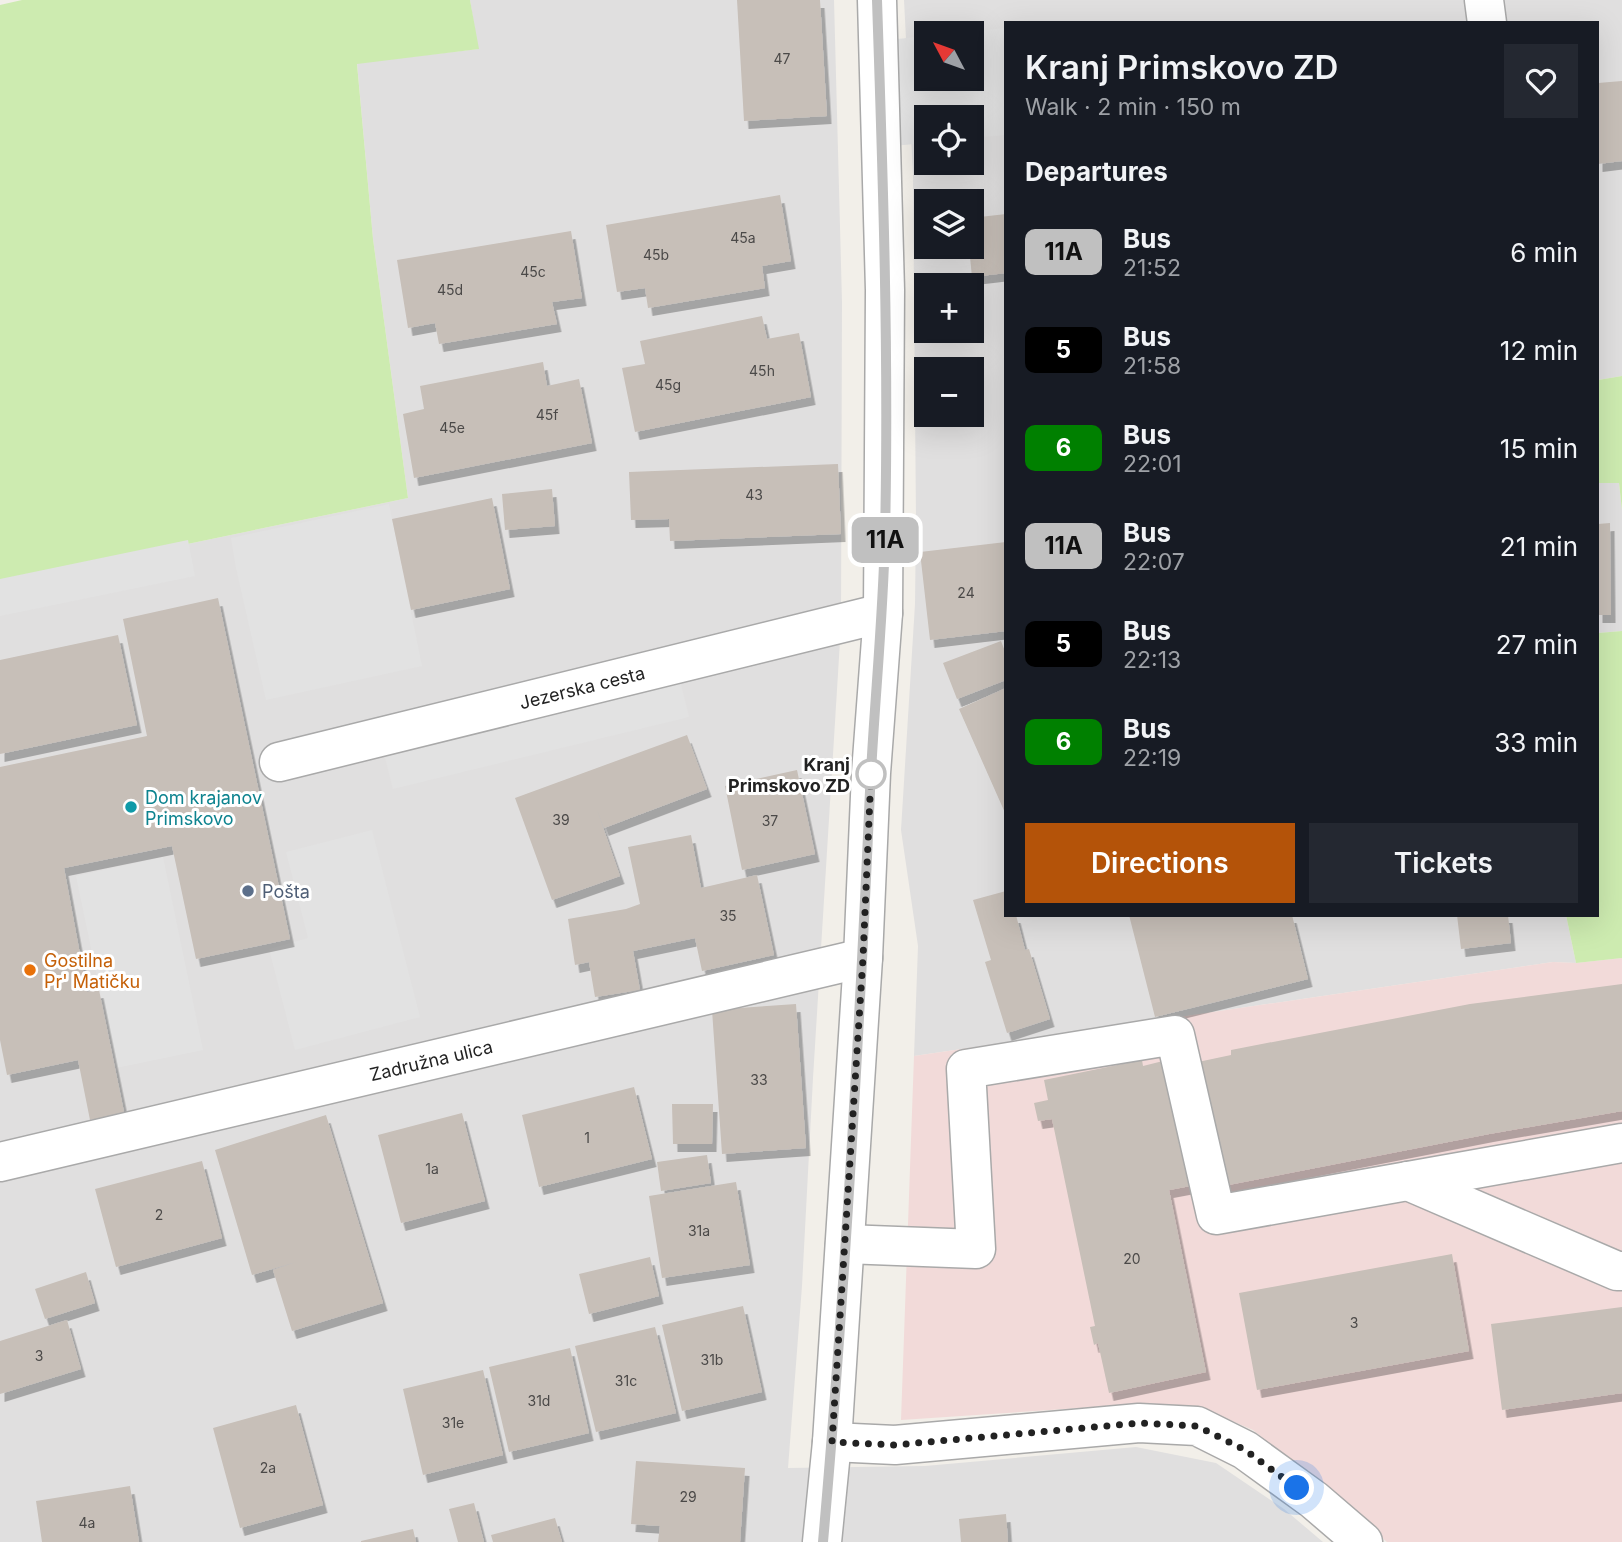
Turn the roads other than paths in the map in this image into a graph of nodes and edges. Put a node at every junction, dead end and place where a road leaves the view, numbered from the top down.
1 (877, 0) edge
2 (1484, 0) edge
3 (1487, 21) edge
4 (883, 613) junction
5 (279, 762) dead end
6 (863, 958) junction
7 (1622, 1143) edge
8 (0, 1162) edge
9 (1408, 1181) junction
10 (845, 1244) junction
11 (1622, 1271) edge
12 (832, 1442) junction
13 (822, 1542) edge
14 (1363, 1542) edge

1 - 4 street
2 - 3 street
4 - 5 street, Jezerska cesta
4 - 6 street
6 - 8 street, Zadružna ulica
6 - 10 street
7 - 9 street
9 - 10 street
9 - 11 street
10 - 12 street
12 - 13 street
12 - 14 street

